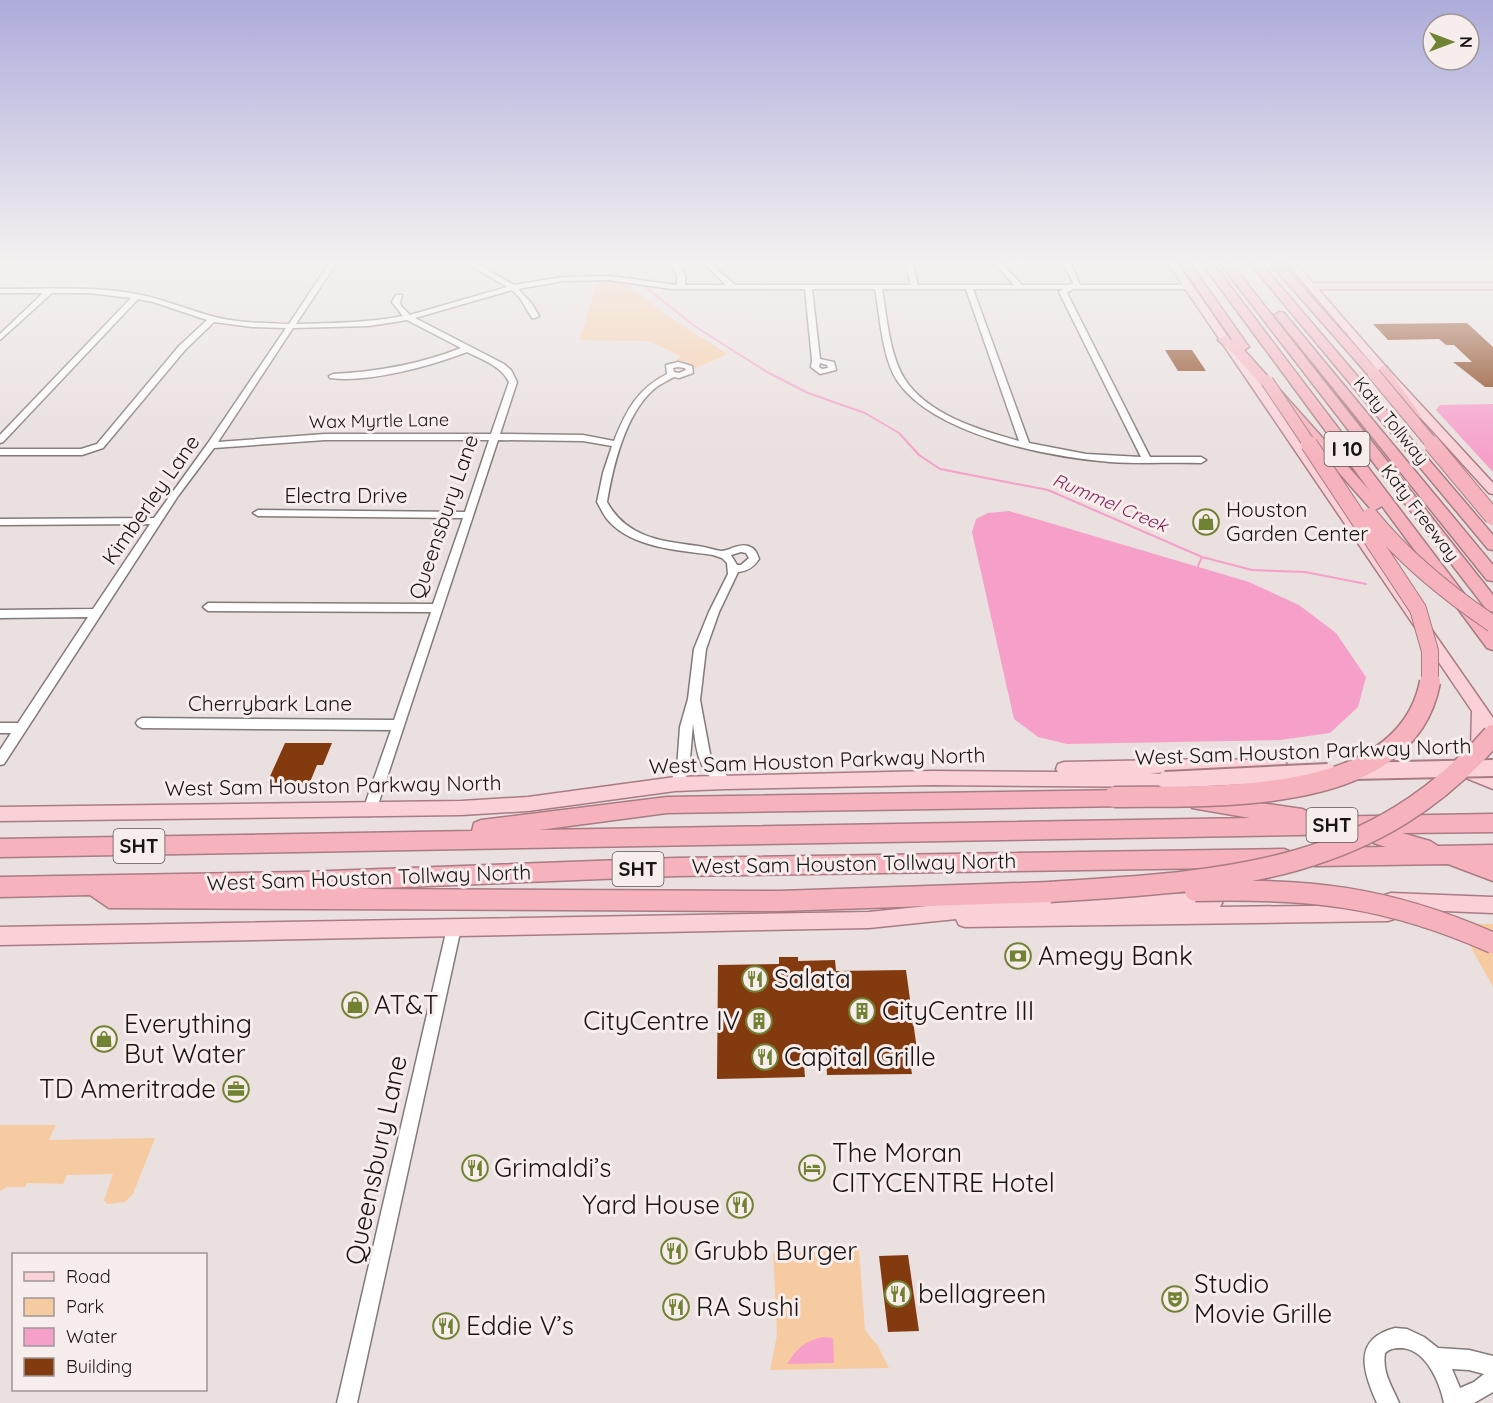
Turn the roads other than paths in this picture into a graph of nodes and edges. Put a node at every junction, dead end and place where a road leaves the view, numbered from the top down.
1 (11, 327) edge
2 (107, 327) edge
3 (203, 327) edge
4 (290, 327) edge
5 (427, 327) edge
6 (812, 327) edge
7 (887, 327) edge
8 (983, 327) edge
9 (1081, 327) edge
10 (1215, 327) edge
11 (1229, 327) edge
12 (1256, 327) edge
13 (1275, 327) edge
14 (1290, 327) edge
15 (1309, 327) edge
16 (1336, 327) edge
17 (1347, 329) edge
18 (0, 338) edge
19 (1224, 340) junction
20 (467, 349) junction
21 (816, 360) dead end
22 (1378, 372) junction
23 (333, 375) dead end
24 (672, 375) dead end
25 (1267, 381) junction
26 (496, 437) junction
27 (0, 440) edge
28 (211, 445) junction
29 (618, 445) junction
30 (1025, 445) junction
31 (0, 452) edge
32 (1146, 459) junction
33 (1201, 459) dead end
34 (1493, 490) edge
35 (1493, 502) edge
36 (258, 513) dead end
37 (469, 515) junction
38 (1493, 517) edge
39 (0, 522) edge
40 (156, 522) junction
41 (1493, 531) edge
42 (1493, 545) edge
43 (722, 555) junction
44 (733, 569) junction
45 (1493, 576) edge
46 (1493, 606) edge
47 (208, 607) dead end
48 (437, 608) junction
49 (95, 613) junction
50 (0, 614) edge
51 (1491, 635) edge
52 (694, 699) junction
53 (1479, 710) junction
54 (1493, 719) edge
55 (141, 723) dead end
56 (398, 725) junction
57 (0, 728) edge
58 (21, 728) junction
59 (1493, 730) edge
60 (1493, 735) edge
61 (0, 760) edge
62 (1493, 770) edge
63 (1467, 771) junction
64 (932, 778) junction
65 (725, 782) junction
66 (1493, 782) edge
67 (675, 784) junction
68 (1114, 797) junction
69 (370, 810) junction
70 (0, 814) edge
71 (21, 814) junction
72 (0, 821) edge
73 (1493, 823) edge
74 (279, 843) junction
75 (0, 848) edge
76 (1493, 854) edge
77 (1493, 872) edge
78 (93, 885) junction
79 (0, 887) edge
80 (1050, 892) junction
81 (1493, 904) edge
82 (1493, 911) edge
83 (869, 920) junction
84 (454, 928) junction
85 (0, 936) edge
86 (1493, 943) edge
87 (1434, 1358) junction
88 (1493, 1366) edge
89 (1493, 1378) edge
90 (347, 1403) edge
91 (1389, 1403) edge
92 (1454, 1403) edge

1 - 18 street
2 - 27 street
3 - 31 street
4 - 28 street, Kimberley Lane
5 - 20 street, Queensbury Lane
6 - 21 street
7 - 30 street
8 - 30 street
9 - 32 street
10 - 19 main road
11 - 25 highway
12 - 51 highway, Katy Freeway / I 10
13 - 46 highway, Katy Tollway
14 - 45 highway, Katy Tollway
15 - 42 highway, Katy Freeway / I 10
16 - 22 highway
17 - 22 main road
19 - 51 highway
19 - 53 main road
20 - 23 street
20 - 26 street, Queensbury Lane
22 - 34 main road
22 - 35 highway, bridge
22 - 38 highway, bridge
22 - 41 highway
24 - 29 street
25 - 51 highway, bridge
25 - 68 highway, bridge
26 - 28 street, Wax Myrtle Lane
26 - 29 street, Wax Myrtle Lane
26 - 37 street, Queensbury Lane
28 - 40 street, Kimberley Lane
29 - 43 street
30 - 32 street
32 - 33 street
36 - 37 street, Electra Drive
37 - 48 street, Queensbury Lane
39 - 40 street
40 - 49 street, Kimberley Lane
43 - 44 street
43 - 44 street
44 - 52 street
47 - 48 street
48 - 56 street, Queensbury Lane
49 - 50 street
49 - 58 street, Kimberley Lane
52 - 65 street
52 - 67 street
53 - 54 main road
53 - 59 main road
53 - 63 main road
55 - 56 street, Cherrybark Lane
56 - 69 street, Queensbury Lane
57 - 58 street
58 - 61 street, Kimberley Lane
60 - 80 highway, bridge
62 - 63 main road
62 - 64 main road, West Sam Houston Parkway North, bridge
63 - 64 main road
63 - 66 main road
64 - 65 main road, West Sam Houston Parkway North
65 - 67 main road, West Sam Houston Parkway North
67 - 69 main road, West Sam Houston Parkway North
68 - 74 highway
68 - 77 highway, bridge
69 - 71 main road, West Sam Houston Parkway North
70 - 71 main road, West Sam Houston Parkway North
71 - 72 main road
73 - 74 highway, West Sam Houston Tollway North / SHT, bridge
74 - 75 highway, West Sam Houston Tollway North / SHT
76 - 78 highway, West Sam Houston Tollway North / SHT, bridge
78 - 79 highway, West Sam Houston Tollway North / SHT
78 - 80 highway
80 - 86 highway, bridge
81 - 83 main road, bridge
82 - 83 main road
83 - 84 main road
84 - 85 main road
84 - 90 street, Queensbury Lane
87 - 88 street
87 - 91 street
87 - 92 street
89 - 92 street

